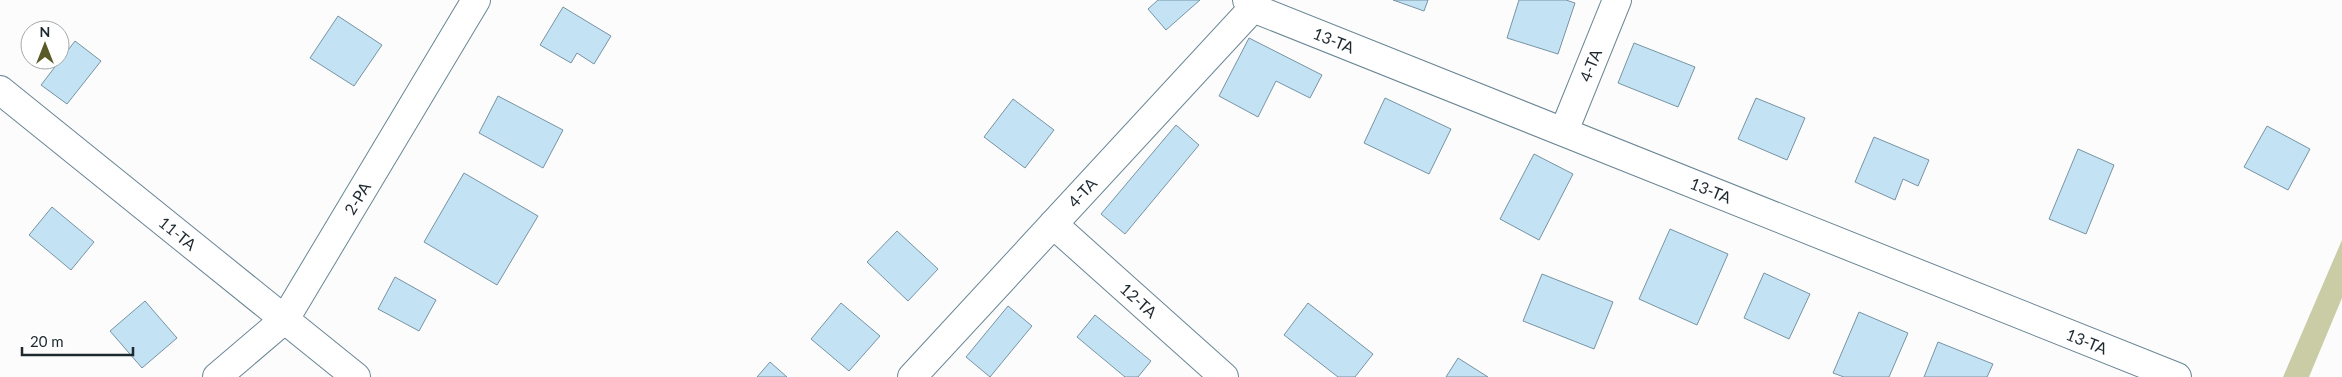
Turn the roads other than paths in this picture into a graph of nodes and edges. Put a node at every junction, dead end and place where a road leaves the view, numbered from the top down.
1 (476, 0) edge
2 (1617, 0) edge
3 (1250, 4) edge
4 (0, 90) edge
5 (1564, 131) junction
6 (1053, 224) junction
7 (285, 319) junction
8 (217, 377) edge
9 (356, 377) edge
10 (912, 377) edge
11 (1224, 377) edge
12 (2177, 377) edge

1 - 7 street, 2-РА
2 - 5 street, 4-ТА
3 - 5 street, 13-ТА
3 - 6 street, 4-ТА
4 - 7 street, 11-ТА
5 - 12 street, 13-ТА
6 - 10 street, 4-ТА
6 - 11 street, 12-ТА
7 - 8 street, 2-РА
7 - 9 street, 11-ТА

